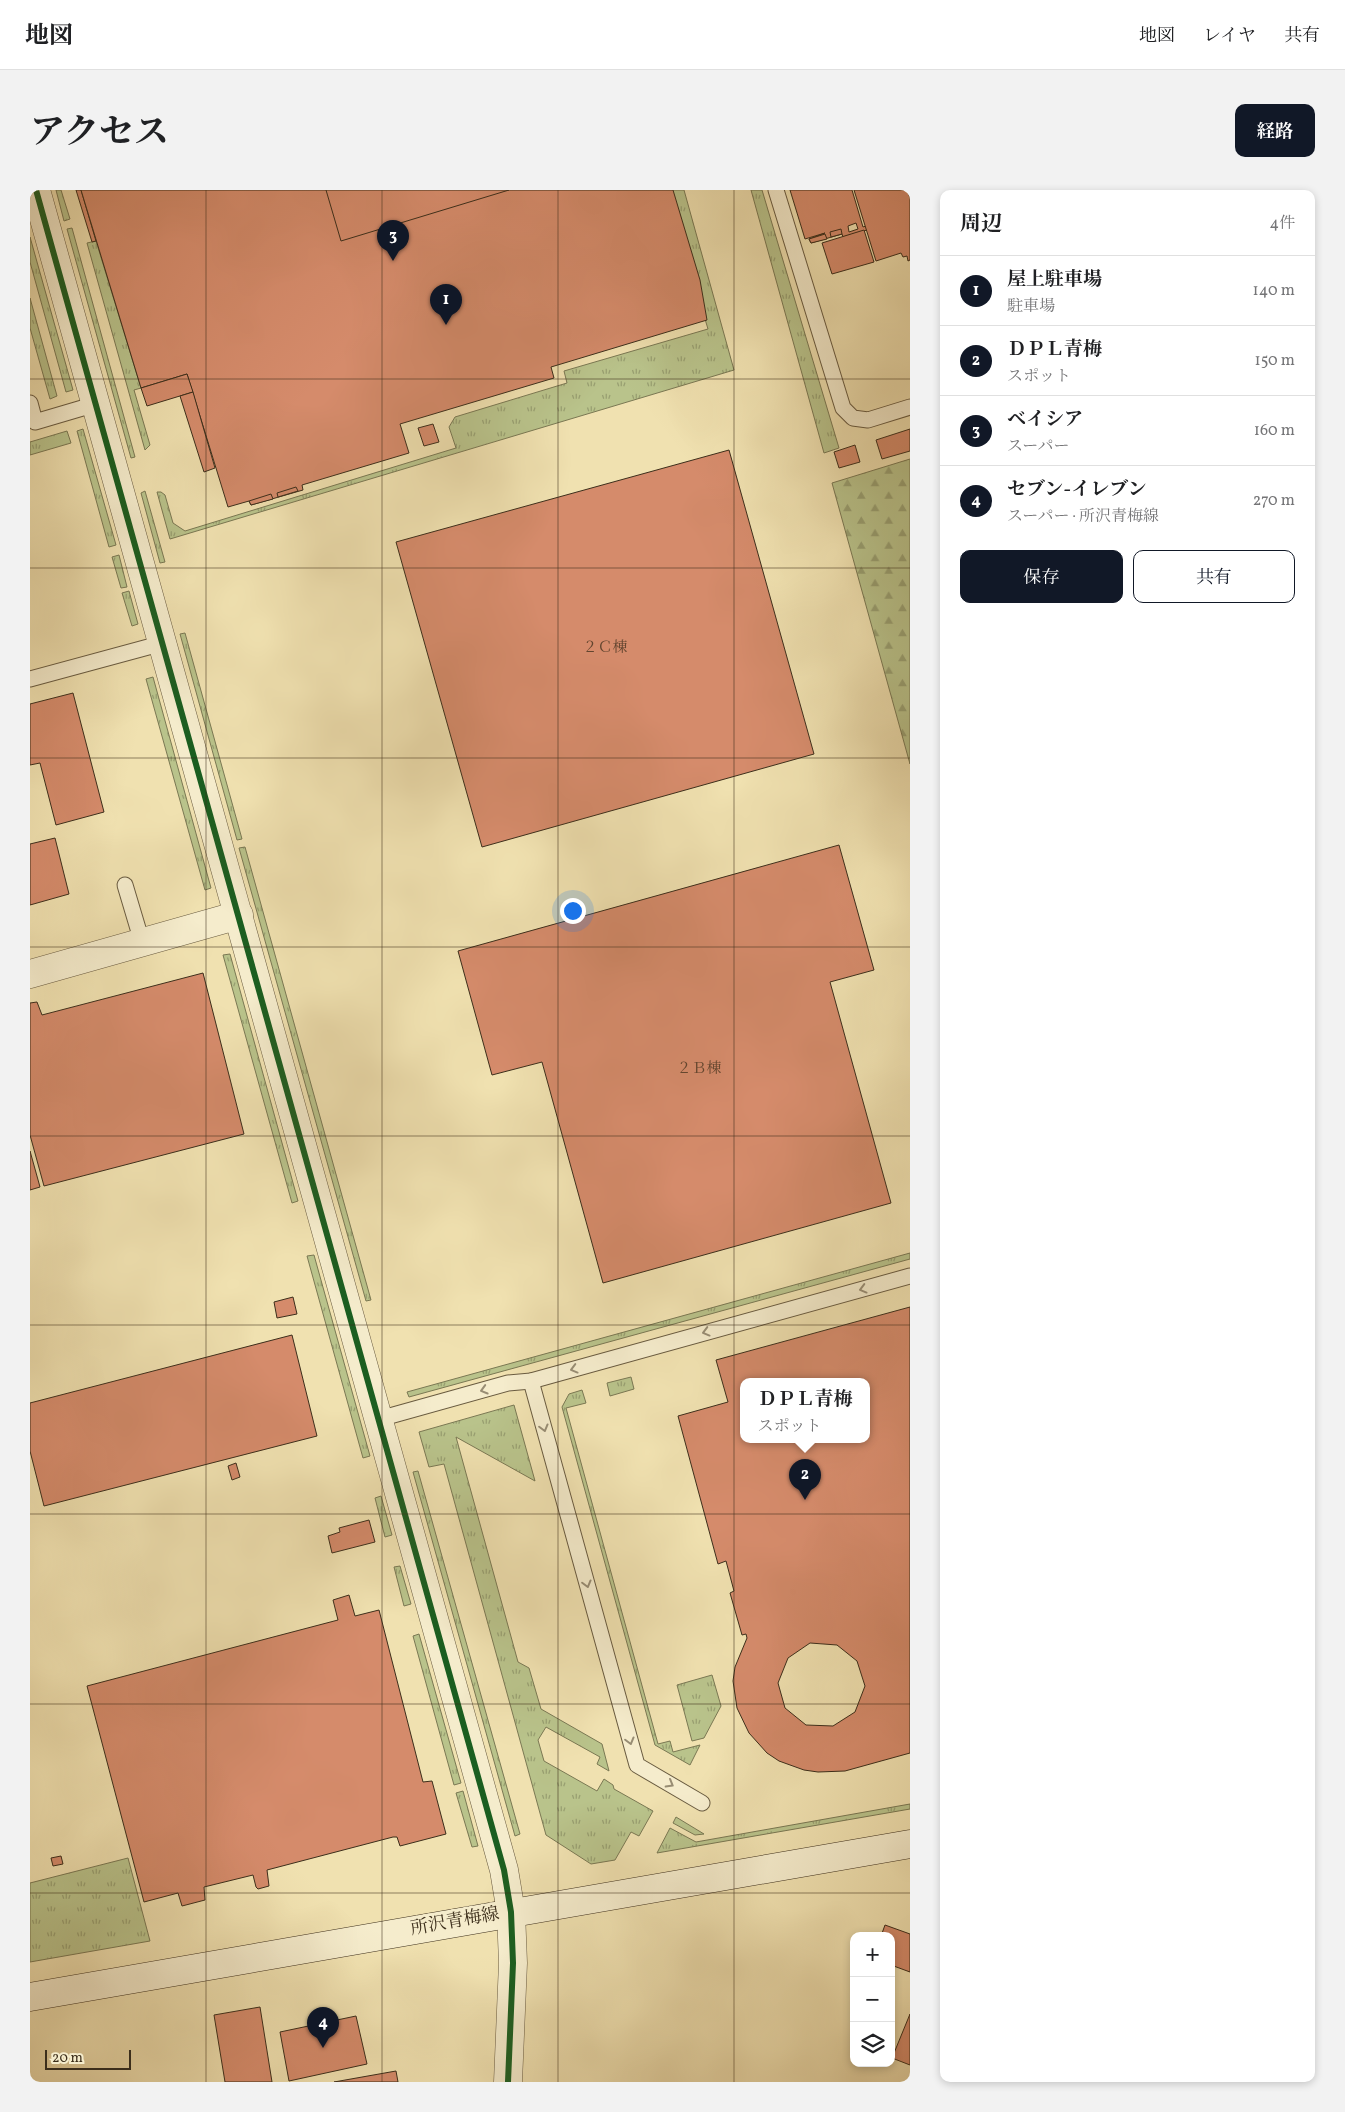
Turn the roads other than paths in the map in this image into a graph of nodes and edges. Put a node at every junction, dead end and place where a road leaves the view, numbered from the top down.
1 (36, 190) edge
2 (776, 190) edge
3 (30, 403) edge
4 (96, 404) junction
5 (910, 407) edge
6 (33, 424) edge
7 (163, 642) junction
8 (30, 679) edge
9 (125, 885) dead end
10 (239, 915) junction
11 (142, 942) junction
12 (30, 974) edge
13 (910, 1276) edge
14 (531, 1381) junction
15 (379, 1419) junction
16 (702, 1803) dead end
17 (909, 1846) edge
18 (511, 1912) junction
19 (30, 1997) edge
20 (508, 2082) edge

1 - 4 street
2 - 5 lane
3 - 6 lane
4 - 6 lane
4 - 7 street
7 - 8 lane
7 - 10 street
9 - 11 lane
10 - 11 street
10 - 15 street
11 - 12 street
13 -> 14 lane
14 -> 15 lane
14 -> 16 lane
15 - 18 street
17 - 18 street, 所沢青梅線
18 - 19 street, 所沢青梅線
18 - 20 street

